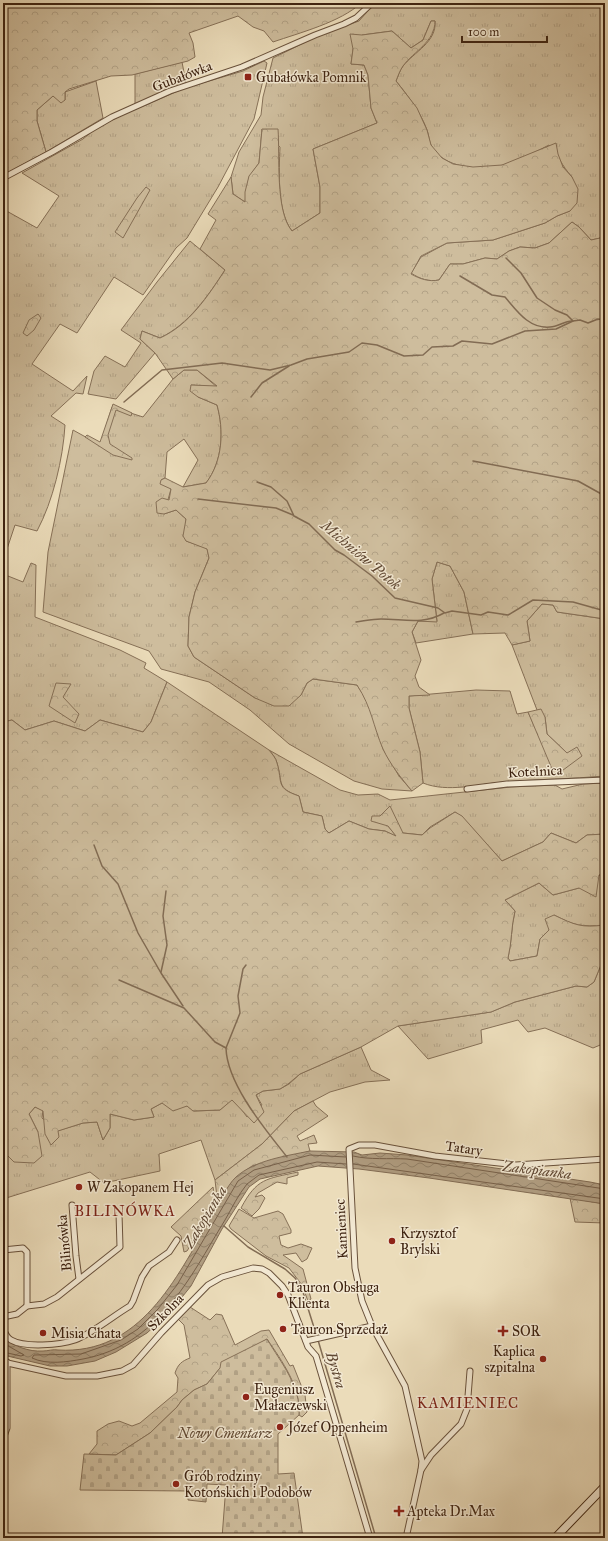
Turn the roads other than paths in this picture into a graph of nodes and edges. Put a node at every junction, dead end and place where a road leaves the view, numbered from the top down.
1 (372, 3) edge
2 (3, 178) edge
3 (605, 780) edge
4 (467, 789) dead end
5 (605, 1159) edge
6 (350, 1176) joint
7 (72, 1205) dead end
8 (119, 1213) dead end
9 (177, 1240) dead end
10 (3, 1250) edge
11 (79, 1279) junction
12 (27, 1306) junction
13 (3, 1317) edge
14 (372, 1326) junction
15 (3, 1328) edge
16 (306, 1341) junction
17 (5, 1362) edge
18 (470, 1371) dead end
19 (5, 1372) edge
20 (3, 1439) edge
21 (422, 1470) junction
22 (605, 1486) edge
23 (370, 1538) edge
24 (406, 1538) edge
25 (555, 1538) edge

1 - 2 street, Gubałówka
3 - 4 street, Kotelnica
5 - 6 street, Tatary
6 - 14 street, Kamieniec
7 - 11 street, Bilinówka
8 - 11 street, Bilinówka
9 - 15 street
10 - 12 street
11 - 12 street, Bilinówka
12 - 13 street, Bilinówka
14 - 16 street
14 - 21 street, Kamieniec
16 - 17 street, Szkolna
16 - 23 street, Szkolna
17 - 19 street
18 - 21 street, Kamieniec
19 - 20 street
21 - 24 street, Kamieniec
22 - 25 main road

